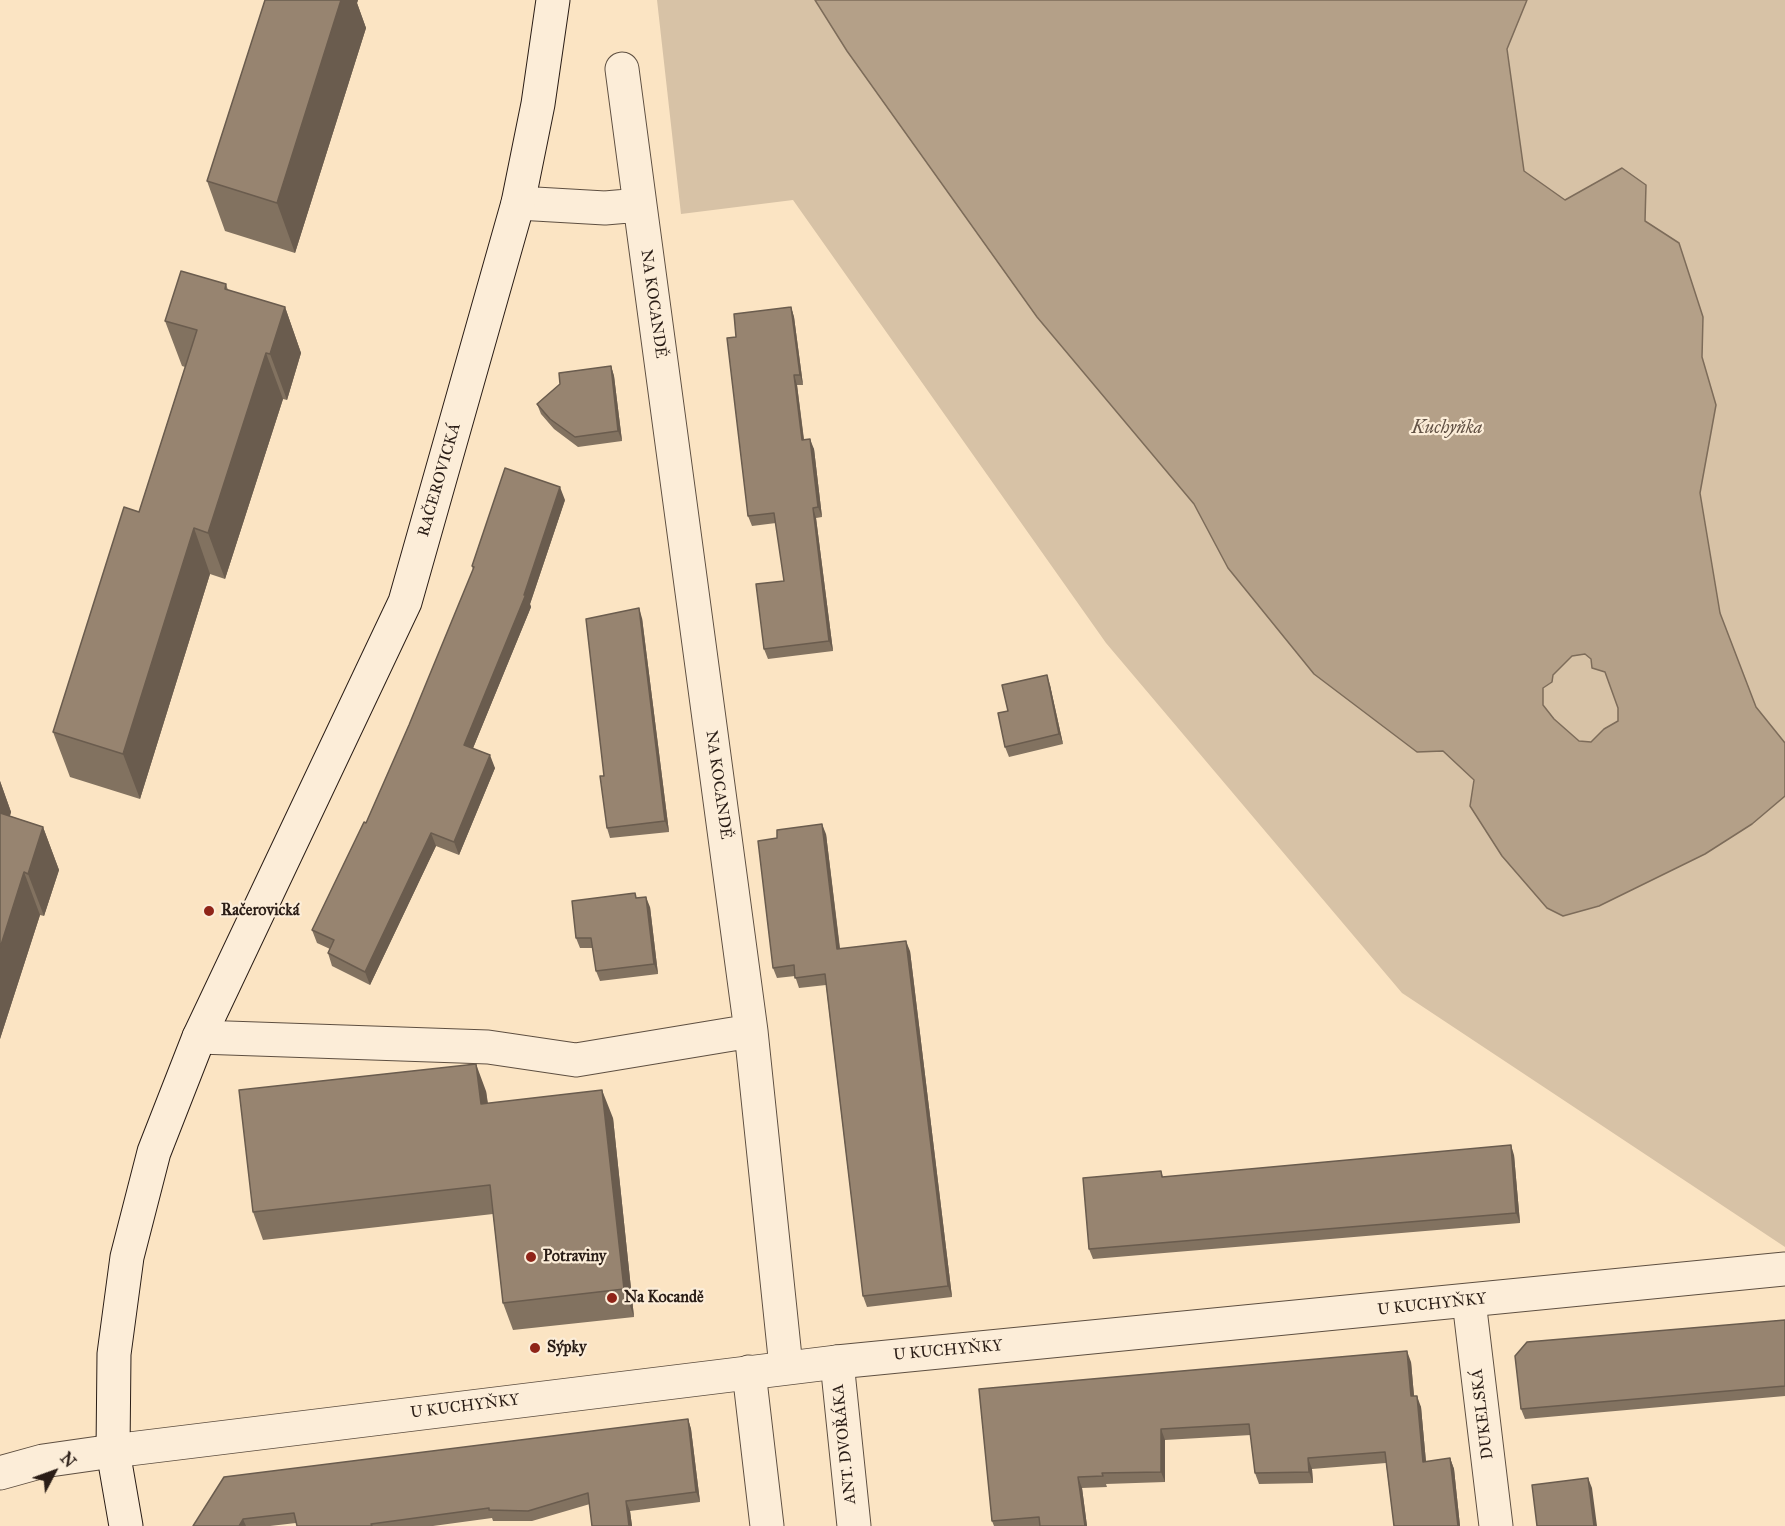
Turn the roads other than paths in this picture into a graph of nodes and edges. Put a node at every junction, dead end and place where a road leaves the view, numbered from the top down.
1 (553, 0) edge
2 (622, 69) dead end
3 (518, 203) junction
4 (640, 205) junction
5 (751, 1031) junction
6 (199, 1037) junction
7 (1785, 1269) edge
8 (1469, 1301) junction
9 (837, 1362) junction
10 (786, 1367) junction
11 (748, 1372) junction
12 (113, 1451) junction
13 (0, 1473) edge
14 (126, 1526) edge
15 (767, 1526) edge
16 (854, 1526) edge
17 (1496, 1526) edge

1 - 3 street, RAČEROVICKÁ
2 - 4 street, NA KOCANDĚ
3 - 4 street
3 - 6 street, RAČEROVICKÁ
4 - 5 street, NA KOCANDĚ
5 - 6 street
5 - 10 street, NA KOCANDĚ
6 - 12 street, RAČEROVICKÁ
7 - 8 street, U KUCHYŇKY
8 - 9 street, U KUCHYŇKY
8 - 17 street, DUKELSKÁ
9 - 10 street, U KUCHYŇKY
9 - 16 street, ANT. DVOŘÁKA
10 - 11 street, U KUCHYŇKY
11 - 12 street, U KUCHYŇKY
11 - 15 street
12 - 13 street, U KUCHYŇKY
12 - 14 street, RAČEROVICKÁ

